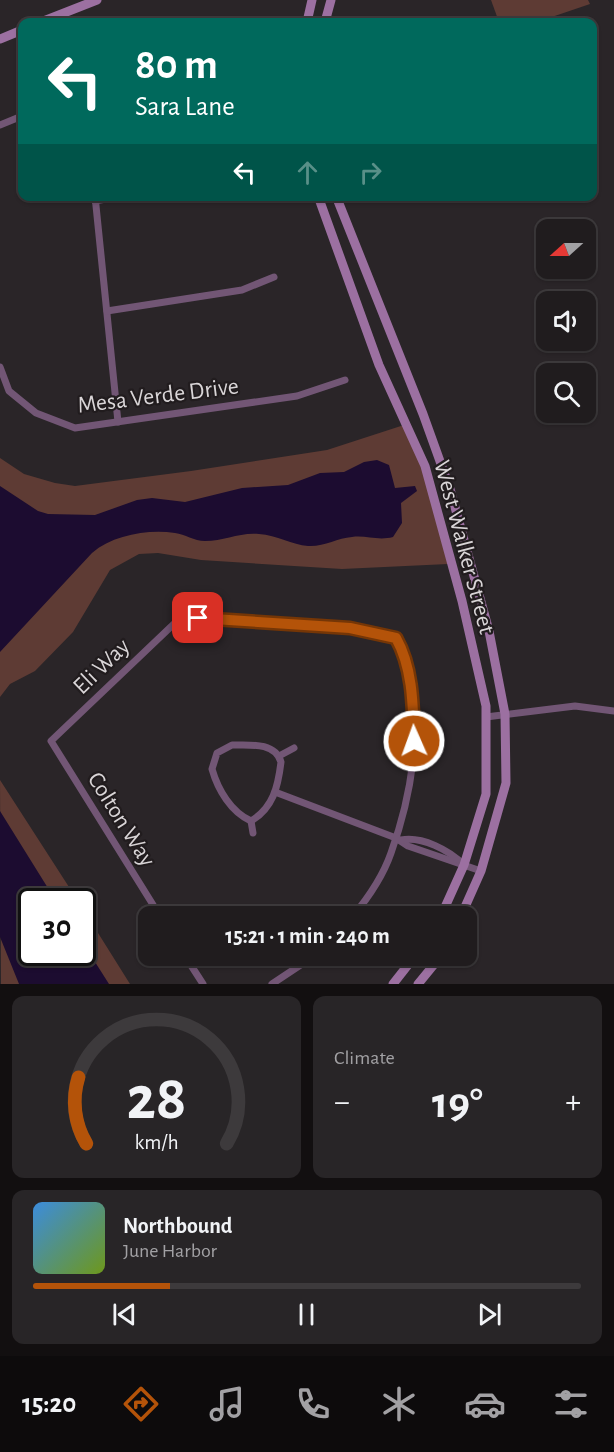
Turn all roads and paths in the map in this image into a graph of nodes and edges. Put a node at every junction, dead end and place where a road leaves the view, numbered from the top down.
1 (97, 0) edge
2 (312, 0) edge
3 (331, 0) edge
4 (54, 18) edge
5 (308, 18) edge
6 (326, 18) edge
7 (18, 32) edge
8 (0, 39) edge
9 (18, 118) edge
10 (0, 125) edge
11 (95, 201) edge
12 (320, 201) edge
13 (338, 201) edge
14 (274, 277) dead end
15 (106, 311) junction
16 (0, 367) edge
17 (345, 380) dead end
18 (118, 422) junction
19 (614, 711) edge
20 (506, 714) junction
21 (486, 717) junction
22 (51, 741) joint
23 (294, 748) dead end
24 (279, 756) junction
25 (275, 792) junction
26 (251, 821) junction
27 (253, 833) dead end
28 (398, 839) junction
29 (464, 865) junction
30 (481, 871) junction
31 (154, 906) edge
32 (360, 906) edge
33 (446, 906) edge
34 (465, 906) edge
35 (191, 966) edge
36 (299, 966) edge
37 (407, 966) edge
38 (433, 966) edge
39 (203, 984) edge
40 (272, 984) edge
41 (393, 984) edge
42 (418, 984) edge

1 - 4 street
2 - 5 street
3 - 6 street
7 - 8 street
9 - 10 street
11 - 15 street
12 - 21 street, West Walker Street
13 - 20 street, West Walker Street
14 - 15 street
15 - 18 street
16 - 18 street, Mesa Verde Drive
17 - 18 street, Mesa Verde Drive
19 - 20 street
20 - 21 street
20 - 30 street, West Walker Street
21 - 29 street, West Walker Street
22 - 28 street, Eli Way
22 - 31 street, Colton Way
23 - 24 street
24 - 25 street
24 - 26 street
25 - 26 street
25 - 28 street
26 - 27 street
28 - 29 street
28 - 32 street
29 - 30 street
29 - 33 street, West Walker Street
30 - 34 street, West Walker Street
35 - 39 street
36 - 40 street
37 - 41 street
38 - 42 street

